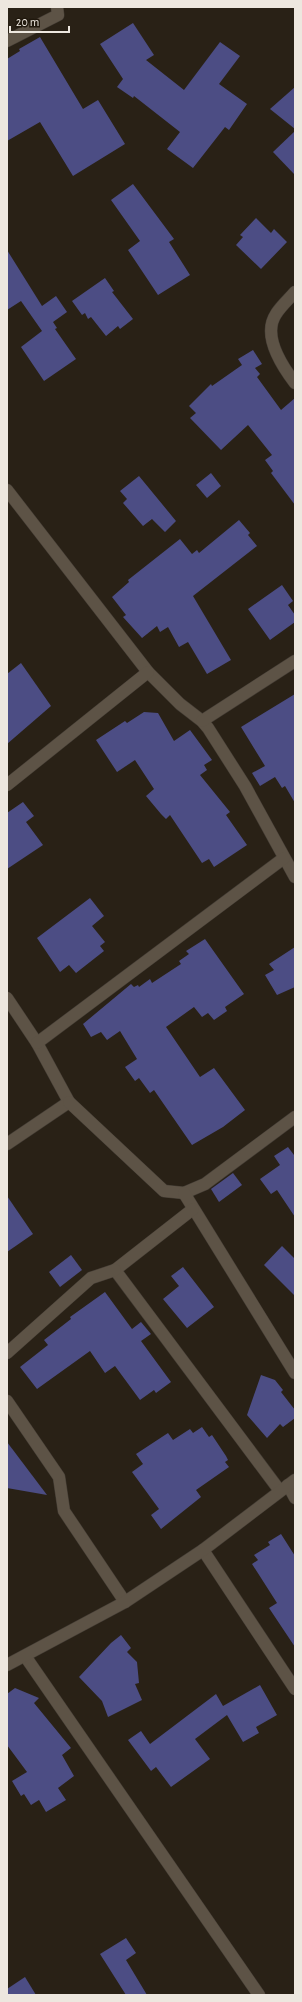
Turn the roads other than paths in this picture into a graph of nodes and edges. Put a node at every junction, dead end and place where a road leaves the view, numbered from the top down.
1 (57, 7) edge
2 (7, 41) edge
3 (295, 292) edge
4 (295, 383) edge
5 (7, 490) edge
6 (295, 661) edge
7 (148, 672) junction
8 (202, 721) junction
9 (7, 785) edge
10 (284, 858) junction
11 (295, 877) edge
12 (7, 998) edge
13 (37, 1043) junction
14 (69, 1102) junction
15 (295, 1117) edge
16 (7, 1144) edge
17 (184, 1193) junction
18 (193, 1209) junction
19 (115, 1270) junction
20 (7, 1353) edge
21 (295, 1373) edge
22 (7, 1402) edge
23 (288, 1485) edge
24 (295, 1498) edge
25 (202, 1550) junction
26 (125, 1602) junction
27 (25, 1656) junction
28 (7, 1665) edge
29 (295, 1689) edge
30 (259, 1995) edge

1 - 2 street
3 - 4 street
5 - 7 street
6 - 8 street
7 - 8 street
7 - 9 street
8 - 10 street
10 - 11 street
10 - 13 street
12 - 13 street
13 - 14 street
14 - 16 street
14 - 17 street
15 - 17 street
17 - 18 street
18 - 19 street
18 - 21 street
19 - 20 street
19 - 23 street
22 - 26 street
23 - 24 street
23 - 25 street
25 - 26 street
25 - 29 street
26 - 27 street
27 - 28 street
27 - 30 street

